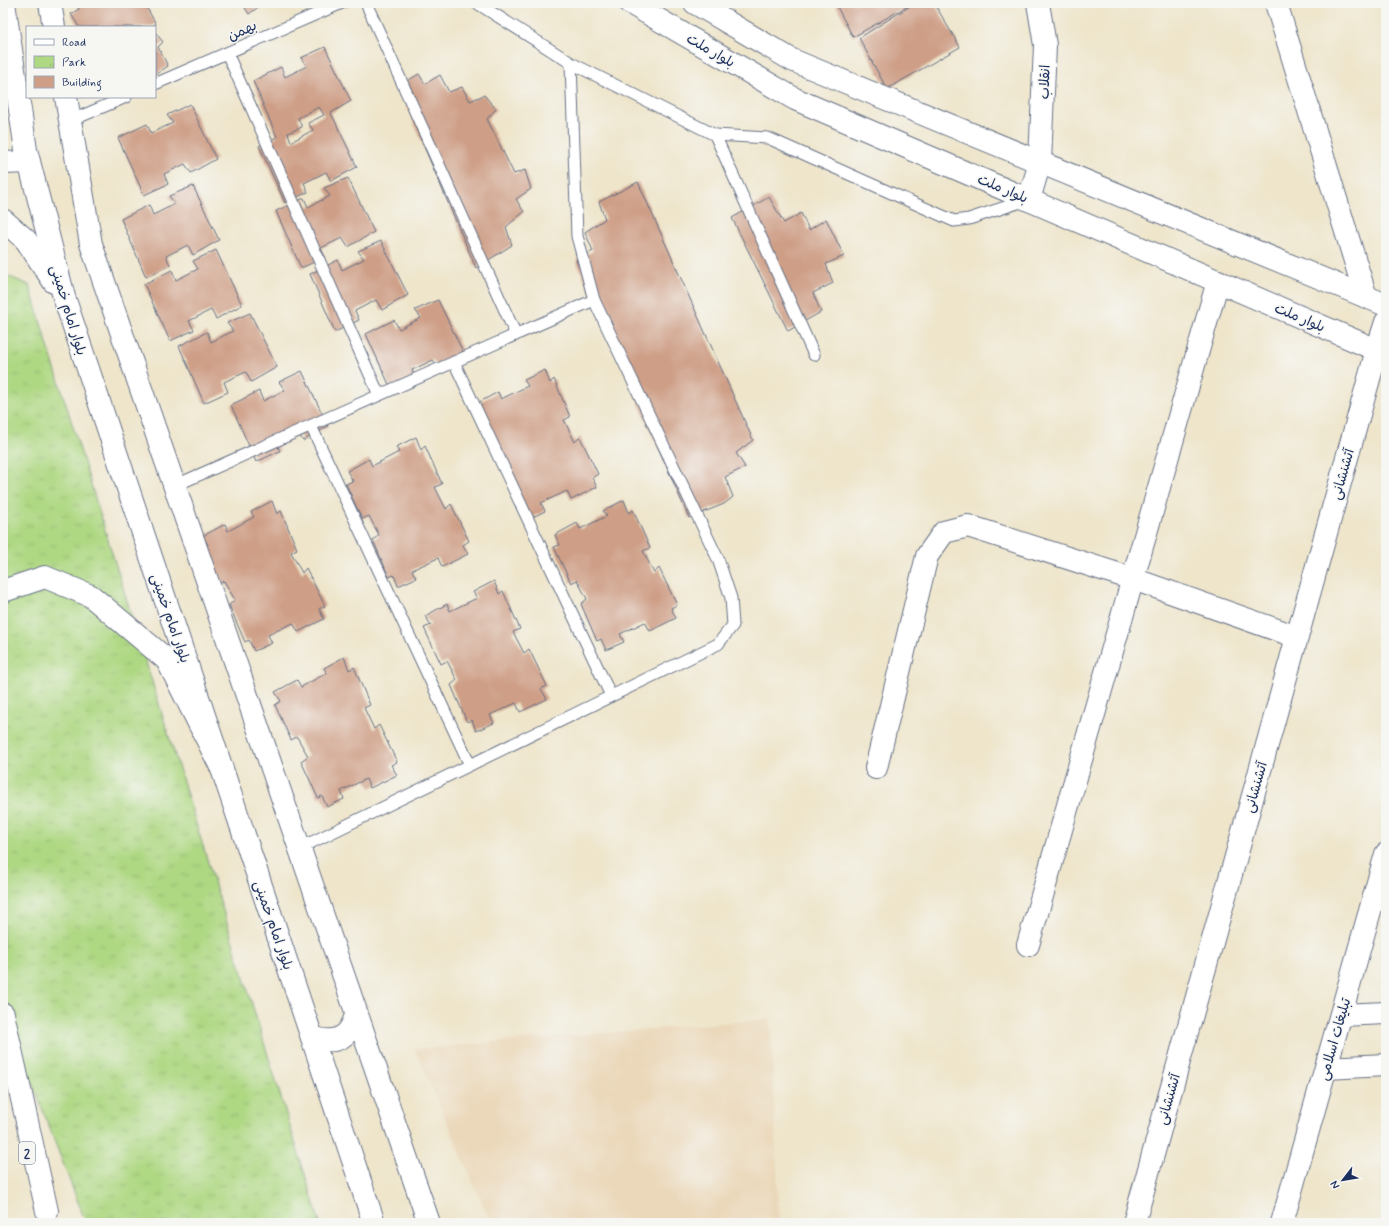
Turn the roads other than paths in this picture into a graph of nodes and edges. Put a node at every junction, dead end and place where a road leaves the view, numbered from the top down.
1 (4, 3) edge
2 (50, 3) edge
3 (342, 3) edge
4 (366, 3) edge
5 (477, 3) edge
6 (630, 3) edge
7 (695, 3) edge
8 (1038, 3) edge
9 (1276, 3) edge
10 (54, 26) edge
11 (227, 53) junction
12 (571, 63) junction
13 (156, 84) edge
14 (66, 98) edge
15 (124, 98) edge
16 (70, 121) junction
17 (715, 135) junction
18 (29, 162) junction
19 (1040, 162) junction
20 (3, 163) edge
21 (1029, 200) junction
22 (3, 220) edge
23 (1218, 281) junction
24 (64, 297) junction
25 (1366, 297) junction
26 (594, 300) junction
27 (1386, 305) edge
28 (1386, 322) edge
29 (516, 334) junction
30 (1382, 352) edge
31 (814, 355) dead end
32 (454, 362) junction
33 (379, 395) junction
34 (311, 426) junction
35 (174, 486) junction
36 (1133, 579) junction
37 (3, 591) edge
38 (1297, 637) junction
39 (610, 696) junction
40 (470, 765) junction
41 (876, 768) dead end
42 (222, 769) junction
43 (300, 848) junction
44 (1386, 854) edge
45 (1028, 945) dead end
46 (1386, 1013) edge
47 (3, 1014) edge
48 (356, 1015) junction
49 (1341, 1015) junction
50 (312, 1037) junction
51 (1386, 1065) edge
52 (1326, 1068) junction
53 (3, 1082) edge
54 (49, 1217) edge
55 (374, 1223) edge
56 (429, 1223) edge
57 (1134, 1223) edge
58 (1282, 1223) edge

1 - 18 main road, بلوار امام خمینی
2 - 10 main road
3 - 11 lane, بهمن
4 - 29 lane
5 - 12 lane
6 - 21 main road, بلوار ملت
7 - 19 main road
8 - 19 main road, انقلاب
9 - 25 main road
11 - 13 lane, بهمن
11 - 33 lane
12 - 17 lane
12 - 26 lane
14 - 16 main road
15 - 16 lane
16 - 35 main road
17 - 21 lane
17 - 31 lane
18 - 20 main road
18 - 24 main road, بلوار امام خمینی
19 - 21 main road, انقلاب
19 - 25 main road
21 - 23 main road, بلوار ملت
22 - 24 main road
23 - 30 main road, بلوار ملت
23 - 36 main road
24 - 42 main road, بلوار امام خمینی
25 - 27 main road
26 - 29 lane
26 - 39 lane
28 - 30 main road, آتشنشانی
29 - 32 lane
30 - 38 main road, آتشنشانی
32 - 33 lane
32 - 39 lane
33 - 34 lane
34 - 35 lane
34 - 40 lane
35 - 43 main road
36 - 38 main road
36 - 41 main road
36 - 45 main road
37 - 42 main road
38 - 57 main road, آتشنشانی
39 - 40 lane
40 - 43 lane
42 - 50 main road, بلوار امام خمینی
43 - 48 main road
44 - 49 main road, تبلیغات اسلامی
46 - 49 main road
47 - 54 main road
48 - 50 main road
48 - 56 main road
49 - 52 main road, تبلیغات اسلامی
50 - 55 main road, بلوار امام خمینی
51 - 52 main road
52 - 58 main road, تبلیغات اسلامی
53 - 54 main road, 2

